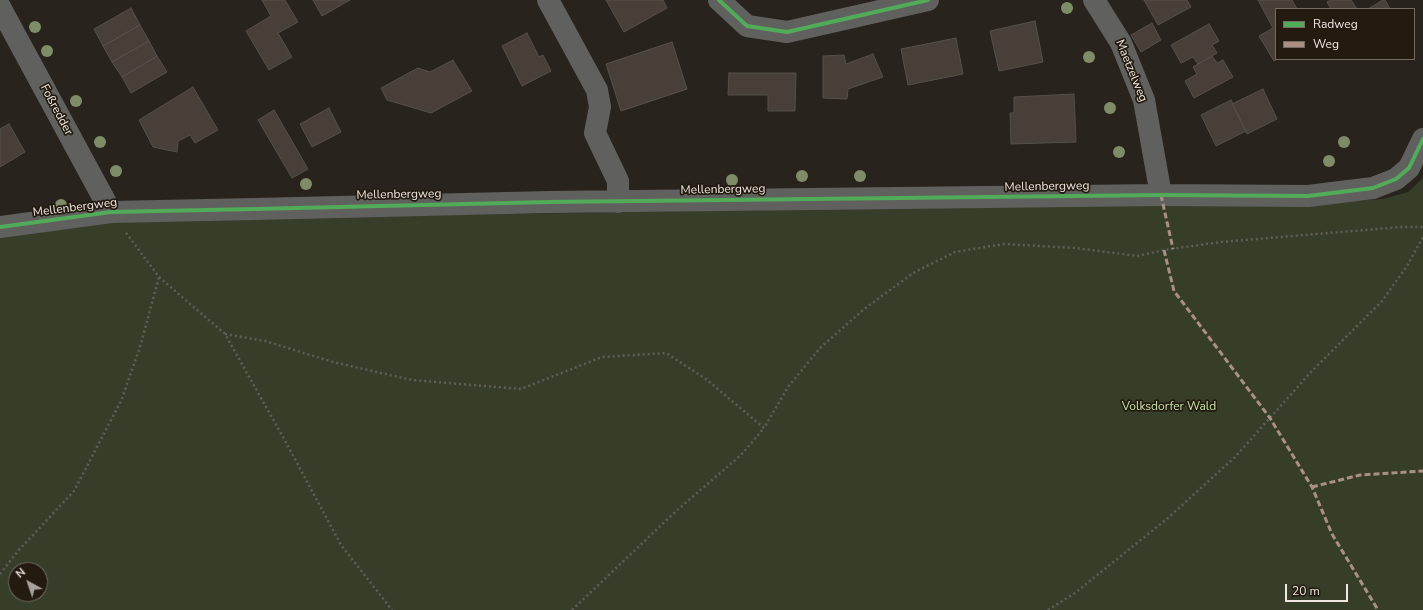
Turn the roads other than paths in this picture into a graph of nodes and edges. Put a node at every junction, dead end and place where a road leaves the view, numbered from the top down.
1 (548, 0) edge
2 (719, 0) edge
3 (928, 0) edge
4 (1094, 0) edge
5 (0, 7) edge
6 (1423, 139) edge
7 (1161, 195) junction
8 (618, 202) junction
9 (111, 212) junction
10 (0, 227) edge

1 - 8 street
2 - 3 street
4 - 7 street, Maetzelweg
5 - 9 street, Foßredder
6 - 7 street, Mellenbergweg
7 - 8 street, Mellenbergweg
8 - 9 street, Mellenbergweg
9 - 10 street, Mellenbergweg

